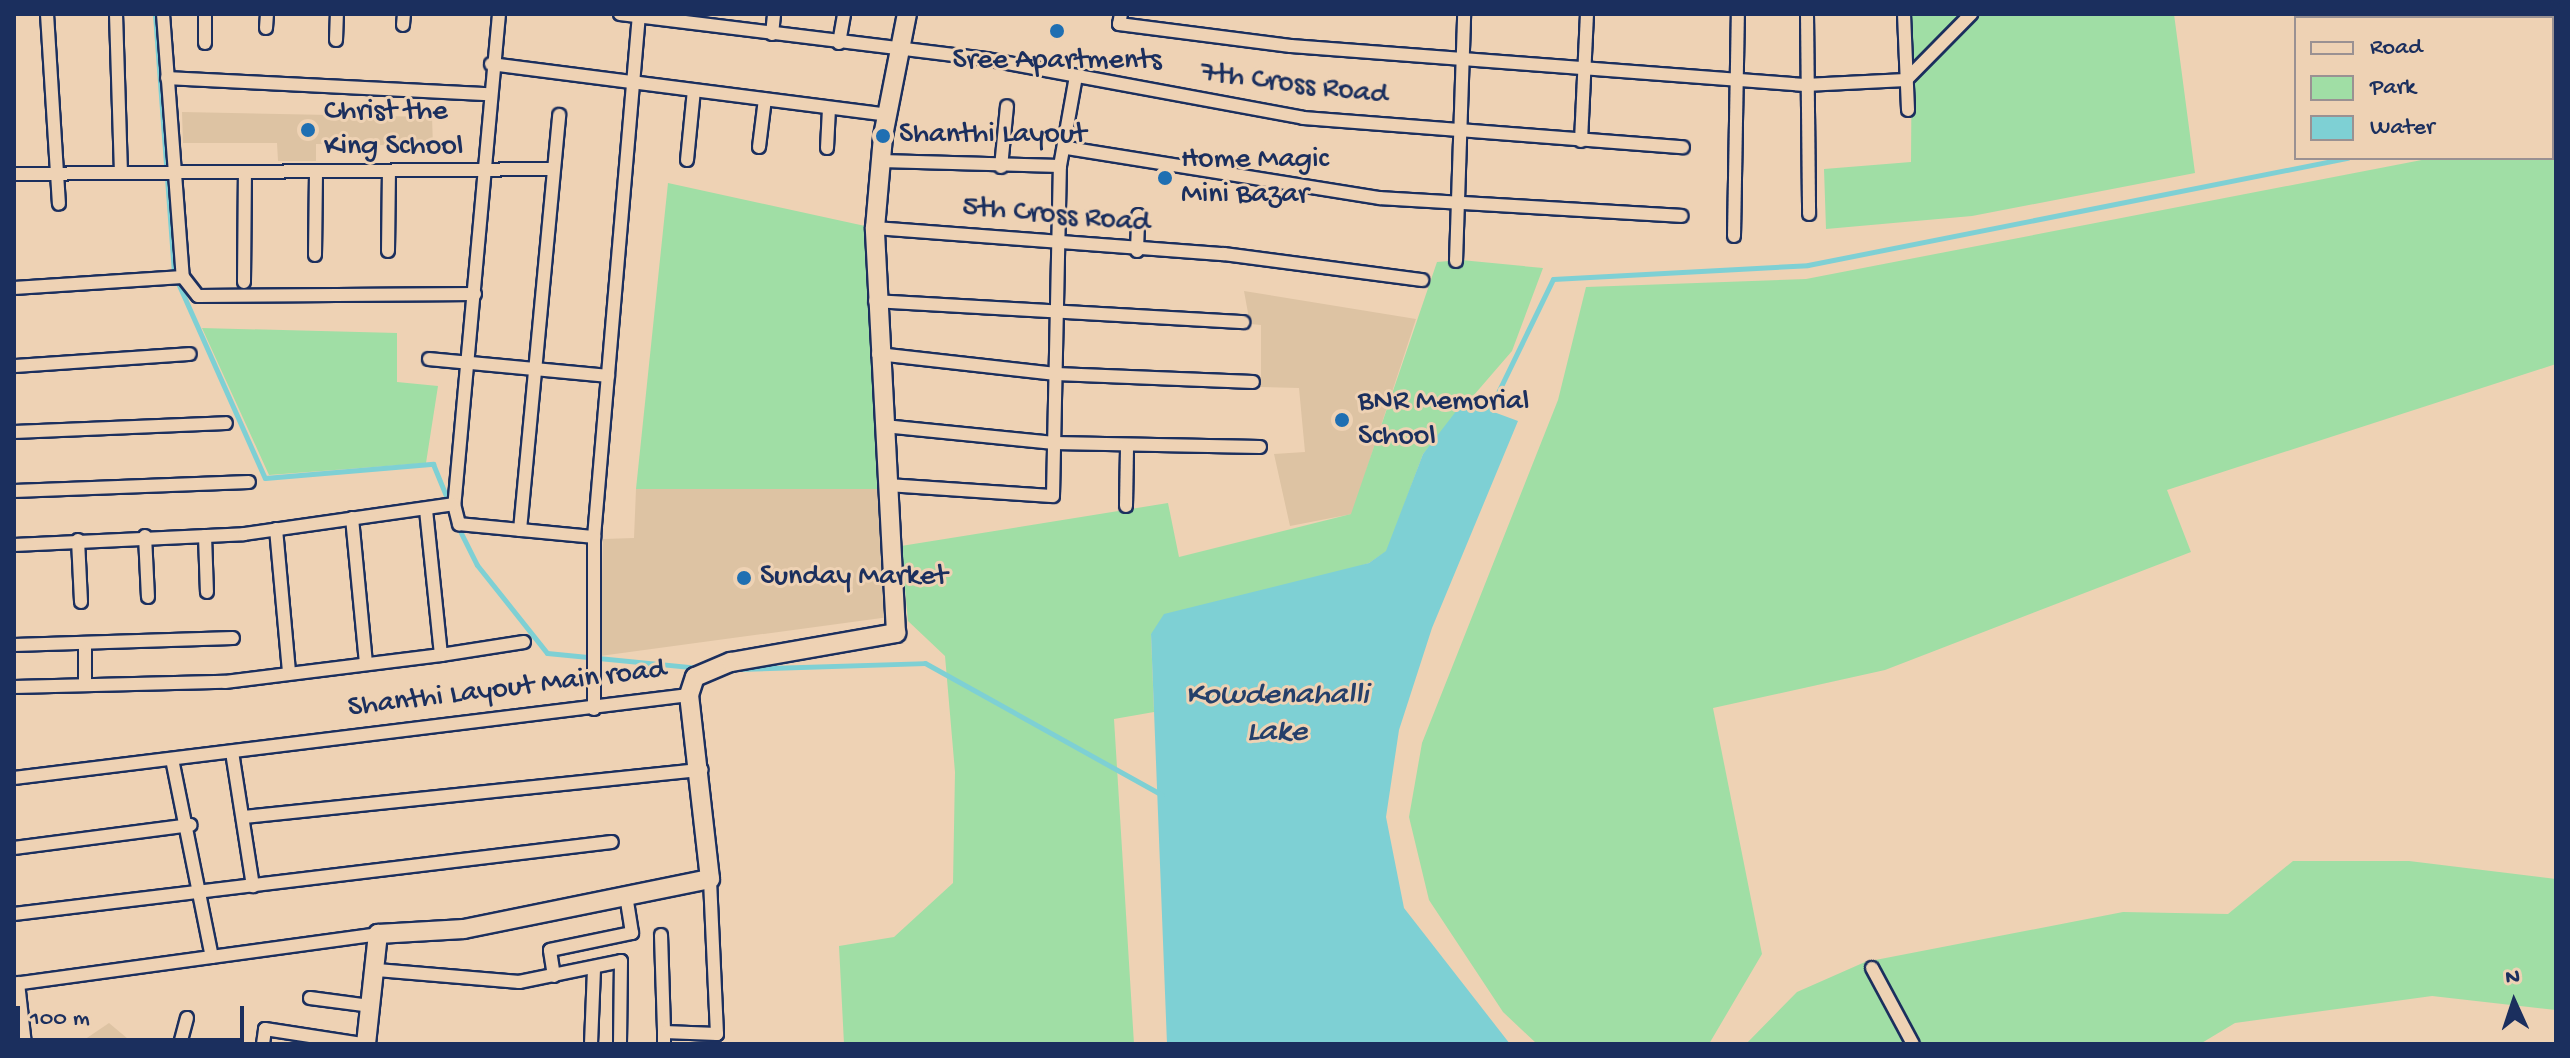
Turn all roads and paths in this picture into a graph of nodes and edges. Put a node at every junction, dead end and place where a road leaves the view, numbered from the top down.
1 (47, 14) edge
2 (116, 14) edge
3 (163, 14) edge
4 (205, 14) edge
5 (267, 14) edge
6 (337, 14) edge
7 (499, 14) edge
8 (620, 14) edge
9 (774, 14) edge
10 (844, 14) edge
11 (907, 14) edge
12 (1121, 14) edge
13 (1464, 14) edge
14 (1587, 14) edge
15 (1738, 14) edge
16 (1807, 14) edge
17 (1904, 14) edge
18 (1971, 14) edge
19 (639, 15) edge
20 (670, 17) edge
21 (266, 28) dead end
22 (772, 34) junction
23 (336, 40) dead end
24 (205, 43) dead end
25 (839, 43) junction
26 (902, 51) junction
27 (1463, 62) junction
28 (491, 64) junction
29 (1584, 70) junction
30 (1076, 76) junction
31 (167, 78) junction
32 (1906, 80) junction
33 (629, 81) junction
34 (1738, 84) junction
35 (1805, 85) junction
36 (694, 90) junction
37 (488, 94) junction
38 (765, 99) junction
39 (1007, 106) dead end
40 (829, 108) junction
41 (1908, 110) dead end
42 (559, 115) dead end
43 (887, 115) junction
44 (1462, 131) junction
45 (1581, 141) junction
46 (759, 147) dead end
47 (1683, 147) dead end
48 (827, 148) dead end
49 (1067, 148) junction
50 (687, 160) dead end
51 (881, 161) junction
52 (1060, 166) junction
53 (1001, 167) junction
54 (485, 169) junction
55 (553, 169) junction
56 (316, 171) junction
57 (389, 171) junction
58 (245, 172) junction
59 (121, 173) junction
60 (173, 173) junction
61 (14, 174) edge
62 (57, 174) junction
63 (1461, 199) junction
64 (59, 204) dead end
65 (1809, 214) dead end
66 (1138, 215) dead end
67 (1681, 216) dead end
68 (875, 228) junction
69 (1734, 236) dead end
70 (1058, 245) junction
71 (388, 251) dead end
72 (1137, 251) junction
73 (315, 255) dead end
74 (1456, 261) dead end
75 (183, 277) junction
76 (1422, 280) dead end
77 (244, 282) dead end
78 (14, 288) edge
79 (475, 294) junction
80 (875, 301) junction
81 (1057, 312) junction
82 (1243, 322) dead end
83 (190, 354) dead end
84 (878, 354) junction
85 (429, 359) dead end
86 (470, 363) junction
87 (14, 366) edge
88 (536, 370) junction
89 (1056, 374) junction
90 (608, 376) junction
91 (1253, 382) dead end
92 (226, 423) dead end
93 (884, 426) junction
94 (14, 432) edge
95 (1054, 443) junction
96 (1127, 446) junction
97 (1260, 447) dead end
98 (249, 482) dead end
99 (886, 485) junction
100 (14, 491) edge
101 (454, 504) junction
102 (1126, 506) dead end
103 (426, 510) junction
104 (352, 518) junction
105 (276, 529) junction
106 (520, 530) junction
107 (145, 536) junction
108 (205, 536) junction
109 (594, 537) junction
110 (78, 540) junction
111 (14, 545) edge
112 (207, 592) dead end
113 (148, 597) dead end
114 (81, 602) dead end
115 (233, 638) dead end
116 (524, 642) dead end
117 (85, 643) junction
118 (14, 645) edge
119 (441, 655) junction
120 (366, 663) junction
121 (289, 671) junction
122 (85, 684) junction
123 (14, 687) edge
124 (689, 695) junction
125 (594, 709) junction
126 (232, 752) junction
127 (172, 759) junction
128 (703, 770) junction
129 (14, 778) edge
130 (244, 817) junction
131 (191, 825) junction
132 (612, 842) dead end
133 (14, 848) edge
134 (710, 879) junction
135 (253, 886) junction
136 (200, 892) junction
137 (626, 897) junction
138 (14, 914) edge
139 (378, 934) junction
140 (661, 935) dead end
141 (212, 957) junction
142 (1872, 968) dead end
143 (594, 969) junction
144 (377, 970) junction
145 (554, 976) junction
146 (16, 984) edge
147 (310, 998) dead end
148 (371, 1006) junction
149 (187, 1018) dead end
150 (664, 1038) edge
151 (25, 1044) edge
152 (180, 1044) edge
153 (263, 1044) edge
154 (364, 1044) edge
155 (591, 1044) edge
156 (620, 1044) edge
157 (1913, 1044) edge

1 - 62 street
2 - 59 street
3 - 31 street
4 - 24 street
5 - 21 street
6 - 23 street
7 - 28 street
8 - 19 street, 7th Cross Road
9 - 22 street
10 - 25 street
11 - 26 street, Shanthi Layout Main road
12 - 27 street
13 - 27 street
14 - 29 street
15 - 34 street
16 - 35 street
17 - 32 street
18 - 32 street
19 - 20 street, 7th Cross Road
19 - 33 street
20 - 22 street, 7th Cross Road
22 - 25 street, 7th Cross Road
25 - 26 street, 7th Cross Road
26 - 30 street, 7th Cross Road
26 - 43 street, Shanthi Layout Main road
27 - 29 street
27 - 44 street
28 - 33 street
28 - 37 street
29 - 34 street
29 - 45 street
30 - 44 street, 7th Cross Road
30 - 49 street
31 - 37 street
31 - 60 street
32 - 35 street
32 - 41 street
33 - 36 street
33 - 90 street
34 - 35 street
34 - 69 street
35 - 65 street
36 - 38 street
36 - 50 street
37 - 54 street
38 - 40 street
38 - 46 street
39 - 53 street
40 - 43 street
40 - 48 street
42 - 55 street
43 - 51 street, Shanthi Layout Main road
44 - 45 street, 7th Cross Road
44 - 63 street
45 - 47 street, 7th Cross Road
49 - 52 street
49 - 63 street
51 - 53 street
51 - 68 street, Shanthi Layout Main road
52 - 53 street
52 - 70 street
54 - 55 street
54 - 57 street
54 - 79 street
55 - 88 street
56 - 57 street
56 - 58 street
56 - 73 street
57 - 71 street
58 - 60 street
58 - 77 street
59 - 60 street
59 - 62 street
60 - 75 street
61 - 62 street
62 - 64 street
63 - 67 street
63 - 74 street
66 - 72 street
68 - 70 street, 5th Cross Road
68 - 80 street, Shanthi Layout Main road
70 - 72 street, 5th Cross Road
70 - 81 street
72 - 76 street, 5th Cross Road
75 - 78 street
75 - 79 street
79 - 86 street
80 - 81 street
80 - 84 street, Shanthi Layout Main road
81 - 82 street
81 - 89 street
83 - 87 street
84 - 89 street
84 - 93 street, Shanthi Layout Main road
85 - 86 street
86 - 88 street
86 - 101 street
88 - 90 street
88 - 106 street
89 - 91 street
89 - 95 street
90 - 109 street
92 - 94 street
93 - 95 street
93 - 99 street, Shanthi Layout Main road
95 - 96 street
95 - 99 street
96 - 97 street
96 - 102 street
98 - 100 street
99 - 124 street, Shanthi Layout Main road
101 - 103 street
101 - 106 street
103 - 104 street
103 - 119 street
104 - 105 street
104 - 120 street
105 - 108 street
105 - 121 street
106 - 109 street
107 - 108 street
107 - 110 street
107 - 113 street
108 - 112 street
109 - 125 street
110 - 111 street
110 - 114 street
115 - 117 street
116 - 119 street
117 - 118 street
117 - 122 street
119 - 120 street
120 - 121 street
121 - 122 street
122 - 123 street
124 - 125 street, Shanthi Layout Main road
124 - 128 street
125 - 126 street, Shanthi Layout Main road
126 - 127 street, Shanthi Layout Main road
126 - 130 street
127 - 129 street, Shanthi Layout Main road
127 - 131 street
128 - 130 street
128 - 134 street
130 - 135 street
131 - 133 street
131 - 136 street
132 - 135 street
134 - 137 street
134 - 150 street
135 - 136 street
136 - 138 street
136 - 141 street
137 - 139 street
137 - 145 street
139 - 141 street
139 - 144 street
140 - 150 street
141 - 146 street
142 - 157 street
143 - 145 street
143 - 155 street
143 - 156 street
144 - 145 street
144 - 148 street
146 - 151 street
147 - 148 street
148 - 154 street
149 - 152 street
153 - 154 street

